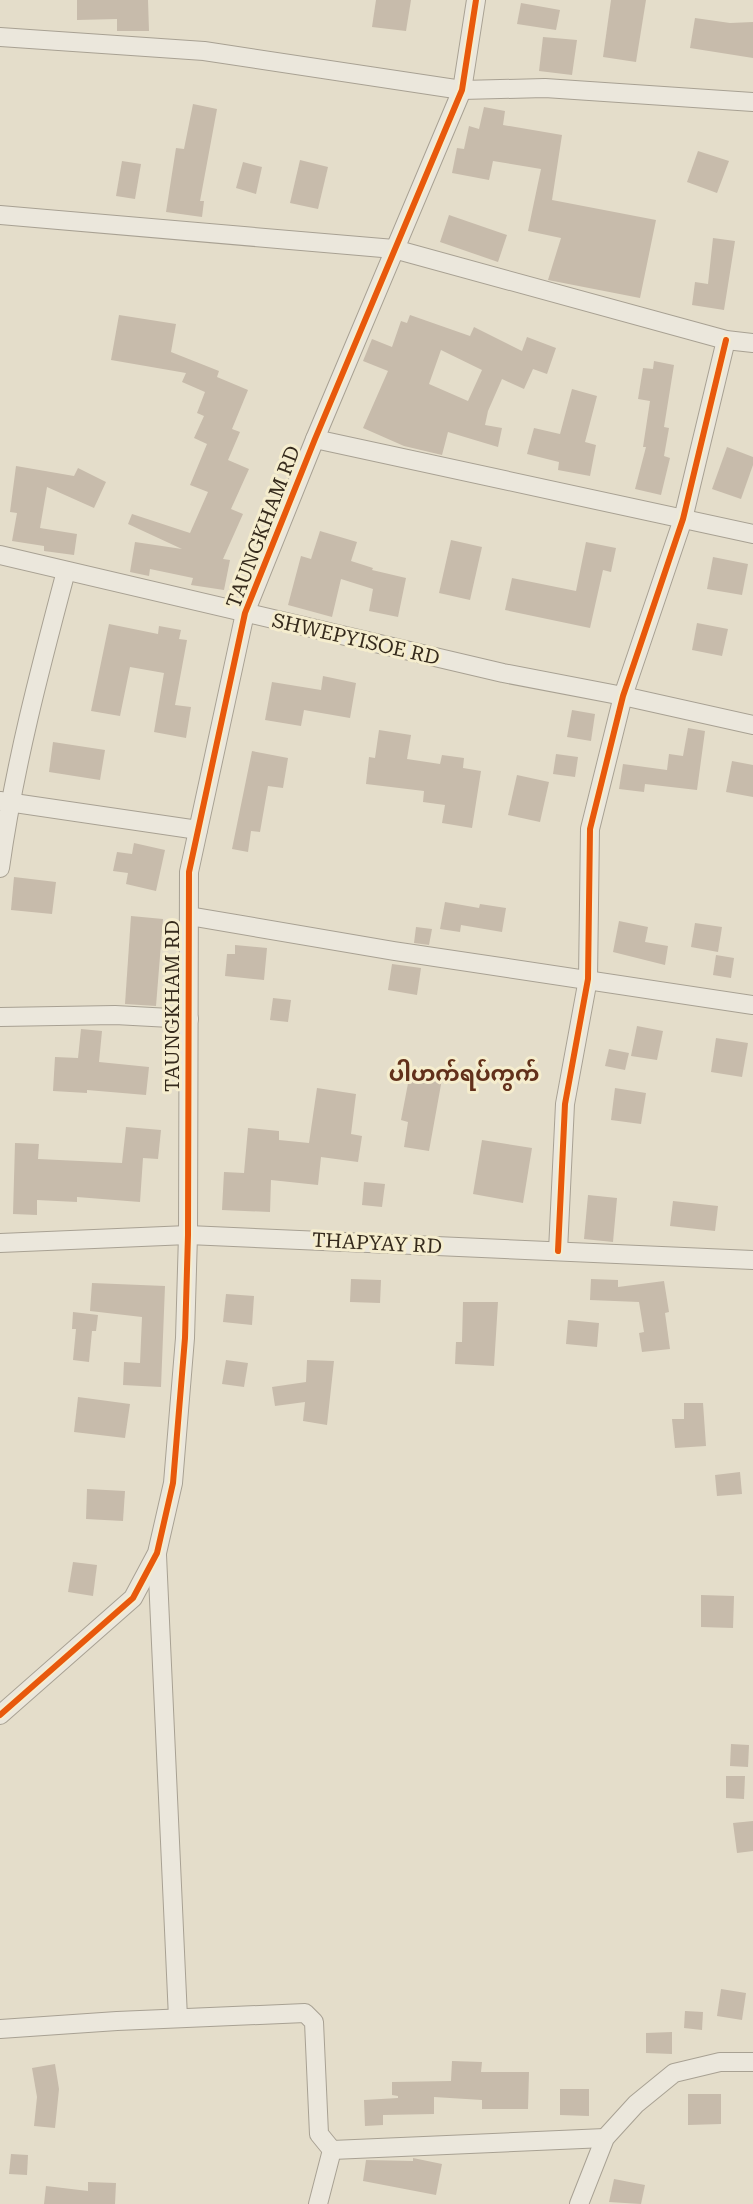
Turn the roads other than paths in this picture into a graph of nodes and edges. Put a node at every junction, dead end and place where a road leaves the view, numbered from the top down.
1 (476, 0) edge
2 (0, 37) edge
3 (462, 90) junction
4 (753, 102) edge
5 (0, 215) edge
6 (394, 249) junction
7 (726, 340) junction
8 (753, 343) edge
9 (315, 439) junction
10 (683, 519) junction
11 (753, 534) edge
12 (0, 555) edge
13 (66, 571) junction
14 (245, 613) junction
15 (623, 696) junction
16 (753, 725) edge
17 (5, 802) edge
18 (198, 830) junction
19 (0, 868) edge
20 (189, 916) junction
21 (588, 979) junction
22 (753, 1005) edge
23 (0, 1009) edge
24 (0, 1019) edge
25 (189, 1019) junction
26 (188, 1235) junction
27 (0, 1243) edge
28 (558, 1251) junction
29 (753, 1259) edge
30 (753, 1267) edge
31 (157, 1553) junction
32 (0, 1715) edge
33 (178, 2018) junction
34 (0, 2029) edge
35 (753, 2062) edge
36 (605, 2138) junction
37 (332, 2150) junction
38 (318, 2204) edge
39 (579, 2204) edge

1 - 3 street, TAUNGKHAM RD
2 - 3 street
3 - 4 street
3 - 6 street, TAUNGKHAM RD
5 - 6 street
6 - 7 street
6 - 9 street, TAUNGKHAM RD
7 - 8 street
7 - 10 street
9 - 10 street
9 - 14 street, TAUNGKHAM RD
10 - 11 street
10 - 15 street
12 - 13 street, SHWEPYISOE RD
13 - 14 street, SHWEPYISOE RD
13 - 17 street
14 - 15 street, SHWEPYISOE RD
14 - 18 street, TAUNGKHAM RD
15 - 16 street, SHWEPYISOE RD
15 - 21 street
17 - 18 street
17 - 19 street
18 - 20 street, TAUNGKHAM RD
20 - 21 street
20 - 25 street, TAUNGKHAM RD
21 - 22 street
21 - 28 street
23 - 24 street
24 - 25 street
25 - 26 street, TAUNGKHAM RD
26 - 27 street, THAPYAY RD
26 - 28 street, THAPYAY RD
26 - 31 street, TAUNGKHAM RD
28 - 29 street, THAPYAY RD
29 - 30 street
31 - 32 street
31 - 33 street
33 - 34 street
33 - 37 street
35 - 36 street
36 - 37 street
36 - 39 street
37 - 38 street

